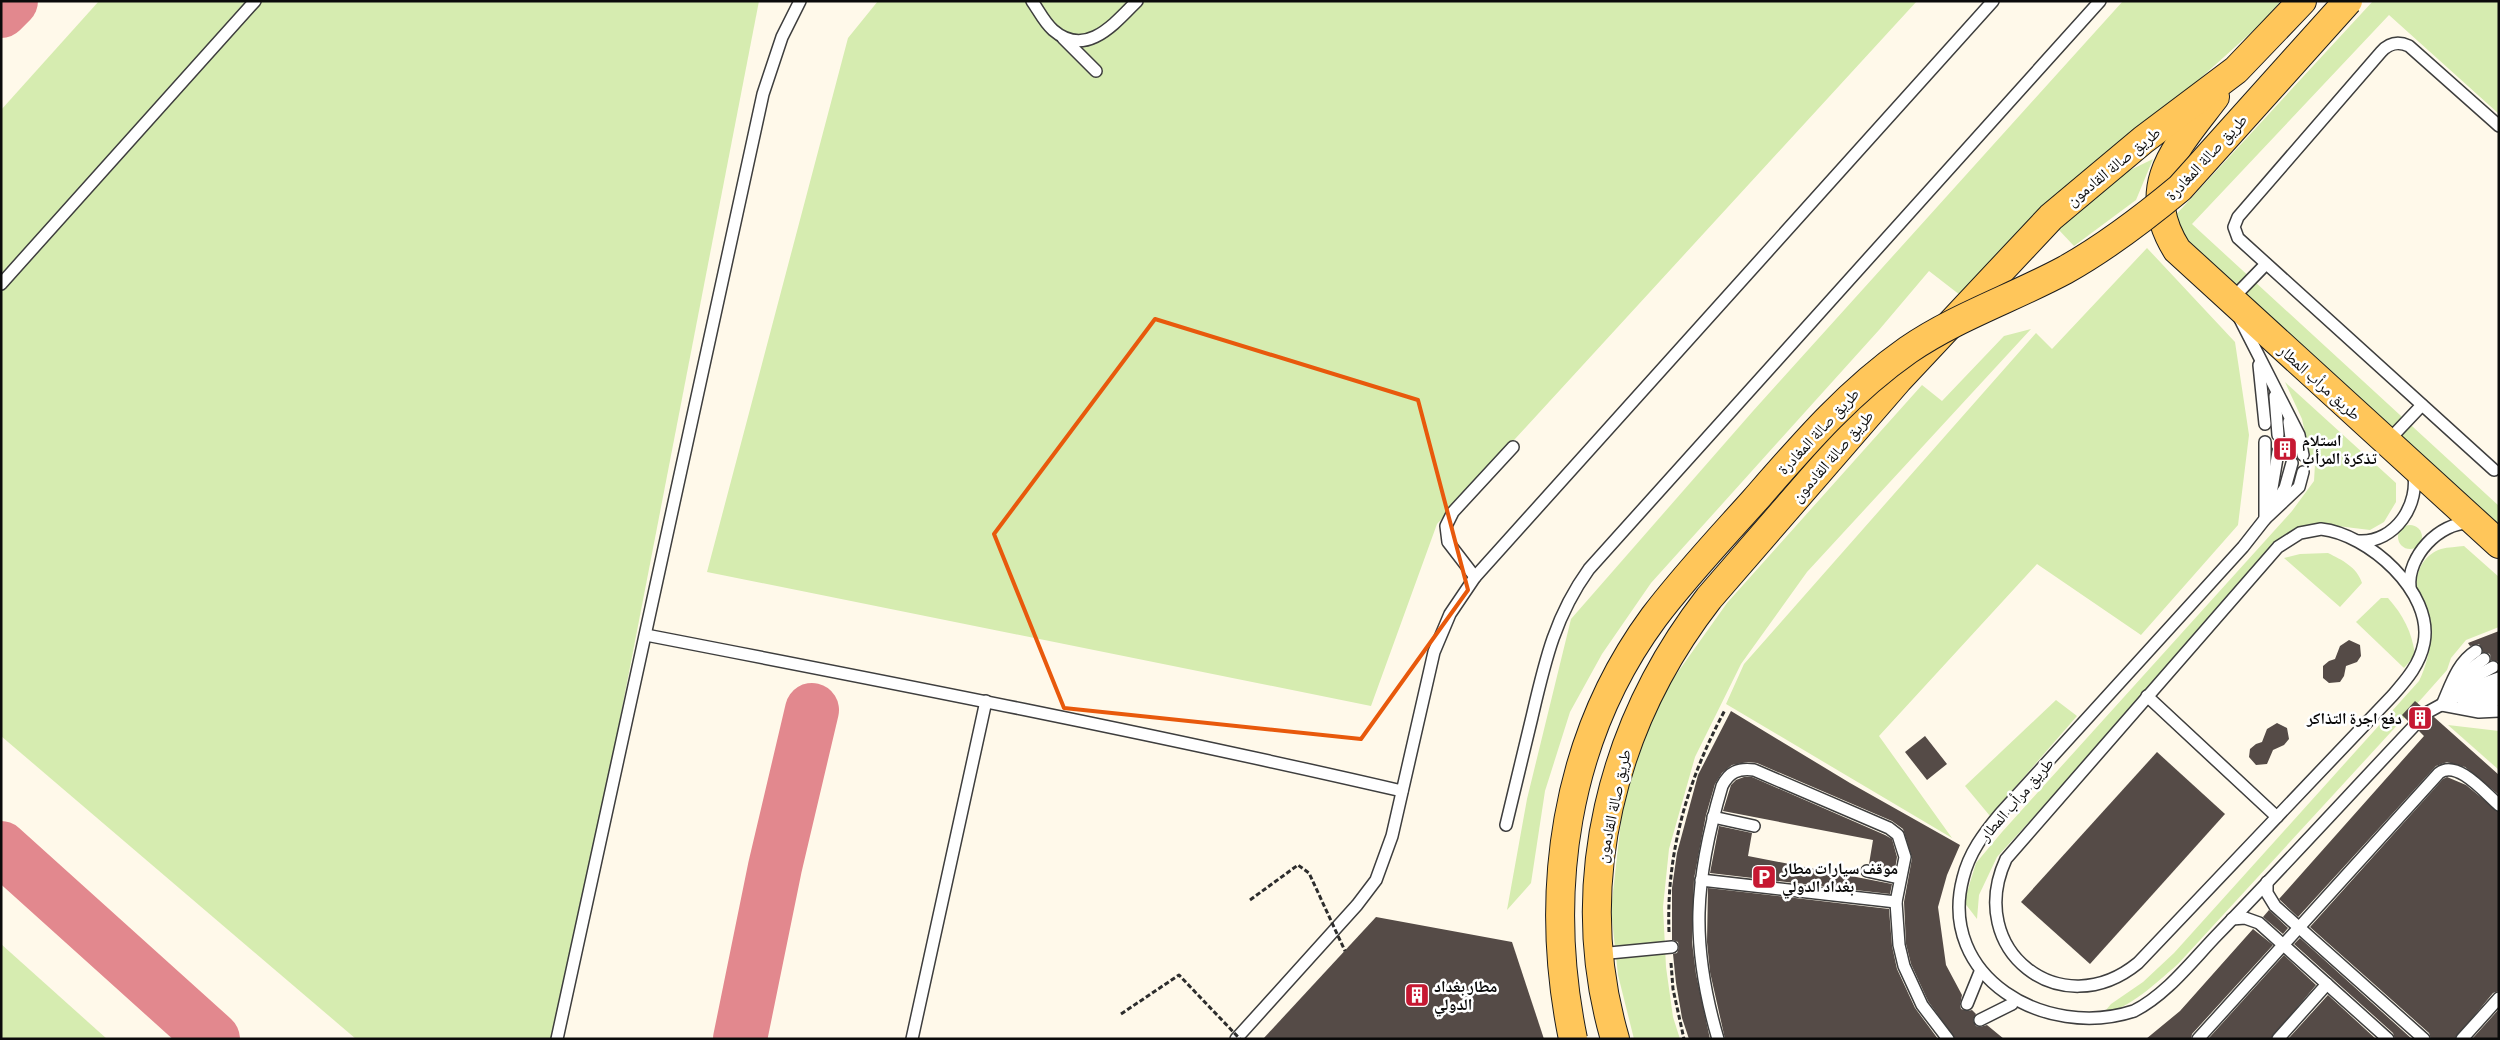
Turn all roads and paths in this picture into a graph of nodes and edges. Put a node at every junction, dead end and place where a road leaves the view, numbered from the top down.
1 (255, 1) edge
2 (800, 1) edge
3 (1032, 1) edge
4 (1138, 1) edge
5 (1993, 1) edge
6 (2100, 1) edge
7 (2302, 1) edge
8 (2348, 1) edge
9 (1062, 36) junction
10 (2236, 70) junction
11 (1096, 71) dead end
12 (2499, 126) edge
13 (2266, 264) junction
14 (1, 284) edge
15 (2231, 300) junction
16 (2259, 359) junction
17 (2274, 386) junction
18 (2422, 405) junction
19 (2287, 412) junction
20 (2265, 424) dead end
21 (2278, 435) dead end
22 (2265, 442) dead end
23 (2387, 442) junction
24 (2292, 446) dead end
25 (1513, 447) dead end
26 (2278, 452) dead end
27 (2303, 455) dead end
28 (2292, 463) dead end
29 (2411, 464) junction
30 (2494, 470) dead end
31 (2302, 472) dead end
32 (2265, 519) junction
33 (2477, 524) junction
34 (2359, 541) junction
35 (2499, 544) edge
36 (1475, 577) junction
37 (2410, 587) junction
38 (646, 635) junction
39 (2480, 655) dead end
40 (2493, 667) dead end
41 (2499, 678) edge
42 (2499, 688) edge
43 (2147, 696) junction
44 (2499, 700) edge
45 (986, 701) junction
46 (2442, 705) junction
47 (1725, 710) dead end
48 (2499, 711) edge
49 (2428, 712) dead end
50 (2414, 726) dead end
51 (1402, 791) junction
52 (2499, 805) edge
53 (1712, 817) junction
54 (2277, 817) junction
55 (1506, 825) dead end
56 (1754, 826) dead end
57 (1867, 871) dead end
58 (1899, 878) junction
59 (1701, 880) junction
60 (2267, 882) junction
61 (1250, 900) dead end
62 (1896, 902) junction
63 (2232, 919) junction
64 (2298, 926) junction
65 (2282, 943) junction
66 (1671, 947) junction
67 (1345, 951) dead end
68 (1599, 954) junction
69 (1980, 972) junction
70 (2327, 984) junction
71 (2499, 998) edge
72 (1968, 1004) dead end
73 (2012, 1004) junction
74 (1121, 1014) dead end
75 (1980, 1020) dead end
76 (1943, 1037) edge
77 (557, 1039) edge
78 (912, 1039) edge
79 (1238, 1039) edge
80 (1573, 1039) edge
81 (1615, 1039) edge
82 (1684, 1039) edge
83 (1718, 1039) edge
84 (2198, 1039) edge
85 (2278, 1039) edge
86 (2388, 1039) edge
87 (2424, 1039) edge
88 (2462, 1039) edge

1 - 14 lane
2 - 38 lane
3 - 9 lane
4 - 9 lane
5 - 36 lane
6 - 55 lane
7 - 10 main road, طريق صالة القادمون
8 - 80 main road, طريق صالة المغادرة, bridge
9 - 11 lane
10 - 15 main road, طريق مرأب المطار
10 - 68 main road, طريق صالة القادمون
12 - 13 lane
13 - 15 lane
13 - 18 lane
15 - 16 lane, طريق مرأب المطار
15 - 23 main road, طريق مرأب المطار
16 - 17 lane, طريق مرأب المطار
16 - 20 lane
17 - 19 lane, طريق مرأب المطار
17 - 21 lane
18 - 23 lane
18 - 30 lane
19 - 24 lane
19 - 27 lane, طريق مرأب المطار
22 - 32 lane
23 - 29 main road, طريق مرأب المطار
25 - 36 lane
26 - 32 lane
28 - 32 lane
29 - 33 main road, طريق مرأب المطار
29 - 34 lane
31 - 32 lane, طريق مرأب المطار
32 - 69 lane, طريق مرأب المطار
33 - 35 main road, طريق مرأب المطار
33 - 37 lane
34 - 37 lane
34 - 43 lane
36 - 51 lane
37 - 54 lane
38 - 45 lane
38 - 77 lane
39 - 46 lane
40 - 46 lane
41 - 46 lane
42 - 46 lane
43 - 54 lane
43 - 54 lane
44 - 46 lane
45 - 51 lane
45 - 78 lane
46 - 48 lane
46 - 49 lane
47 - 66 path
50 - 60 lane, طريق مرأب المطار
51 - 79 lane
52 - 64 lane
53 - 56 lane
53 - 58 lane
53 - 59 lane
57 - 58 lane
58 - 62 lane
59 - 62 lane
59 - 83 lane
60 - 63 lane, طريق مرأب المطار
60 - 64 lane
61 - 67 path, bridge
62 - 76 lane
63 - 65 lane
63 - 73 lane, طريق مرأب المطار
64 - 65 lane
64 - 87 lane
65 - 70 lane
65 - 84 lane
66 - 68 lane
66 - 82 path
68 - 81 main road, طريق صالة القادمون
69 - 72 lane
69 - 73 lane, طريق مرأب المطار
70 - 85 lane
70 - 86 lane
71 - 88 lane
73 - 75 lane
74 - 79 path, bridge

